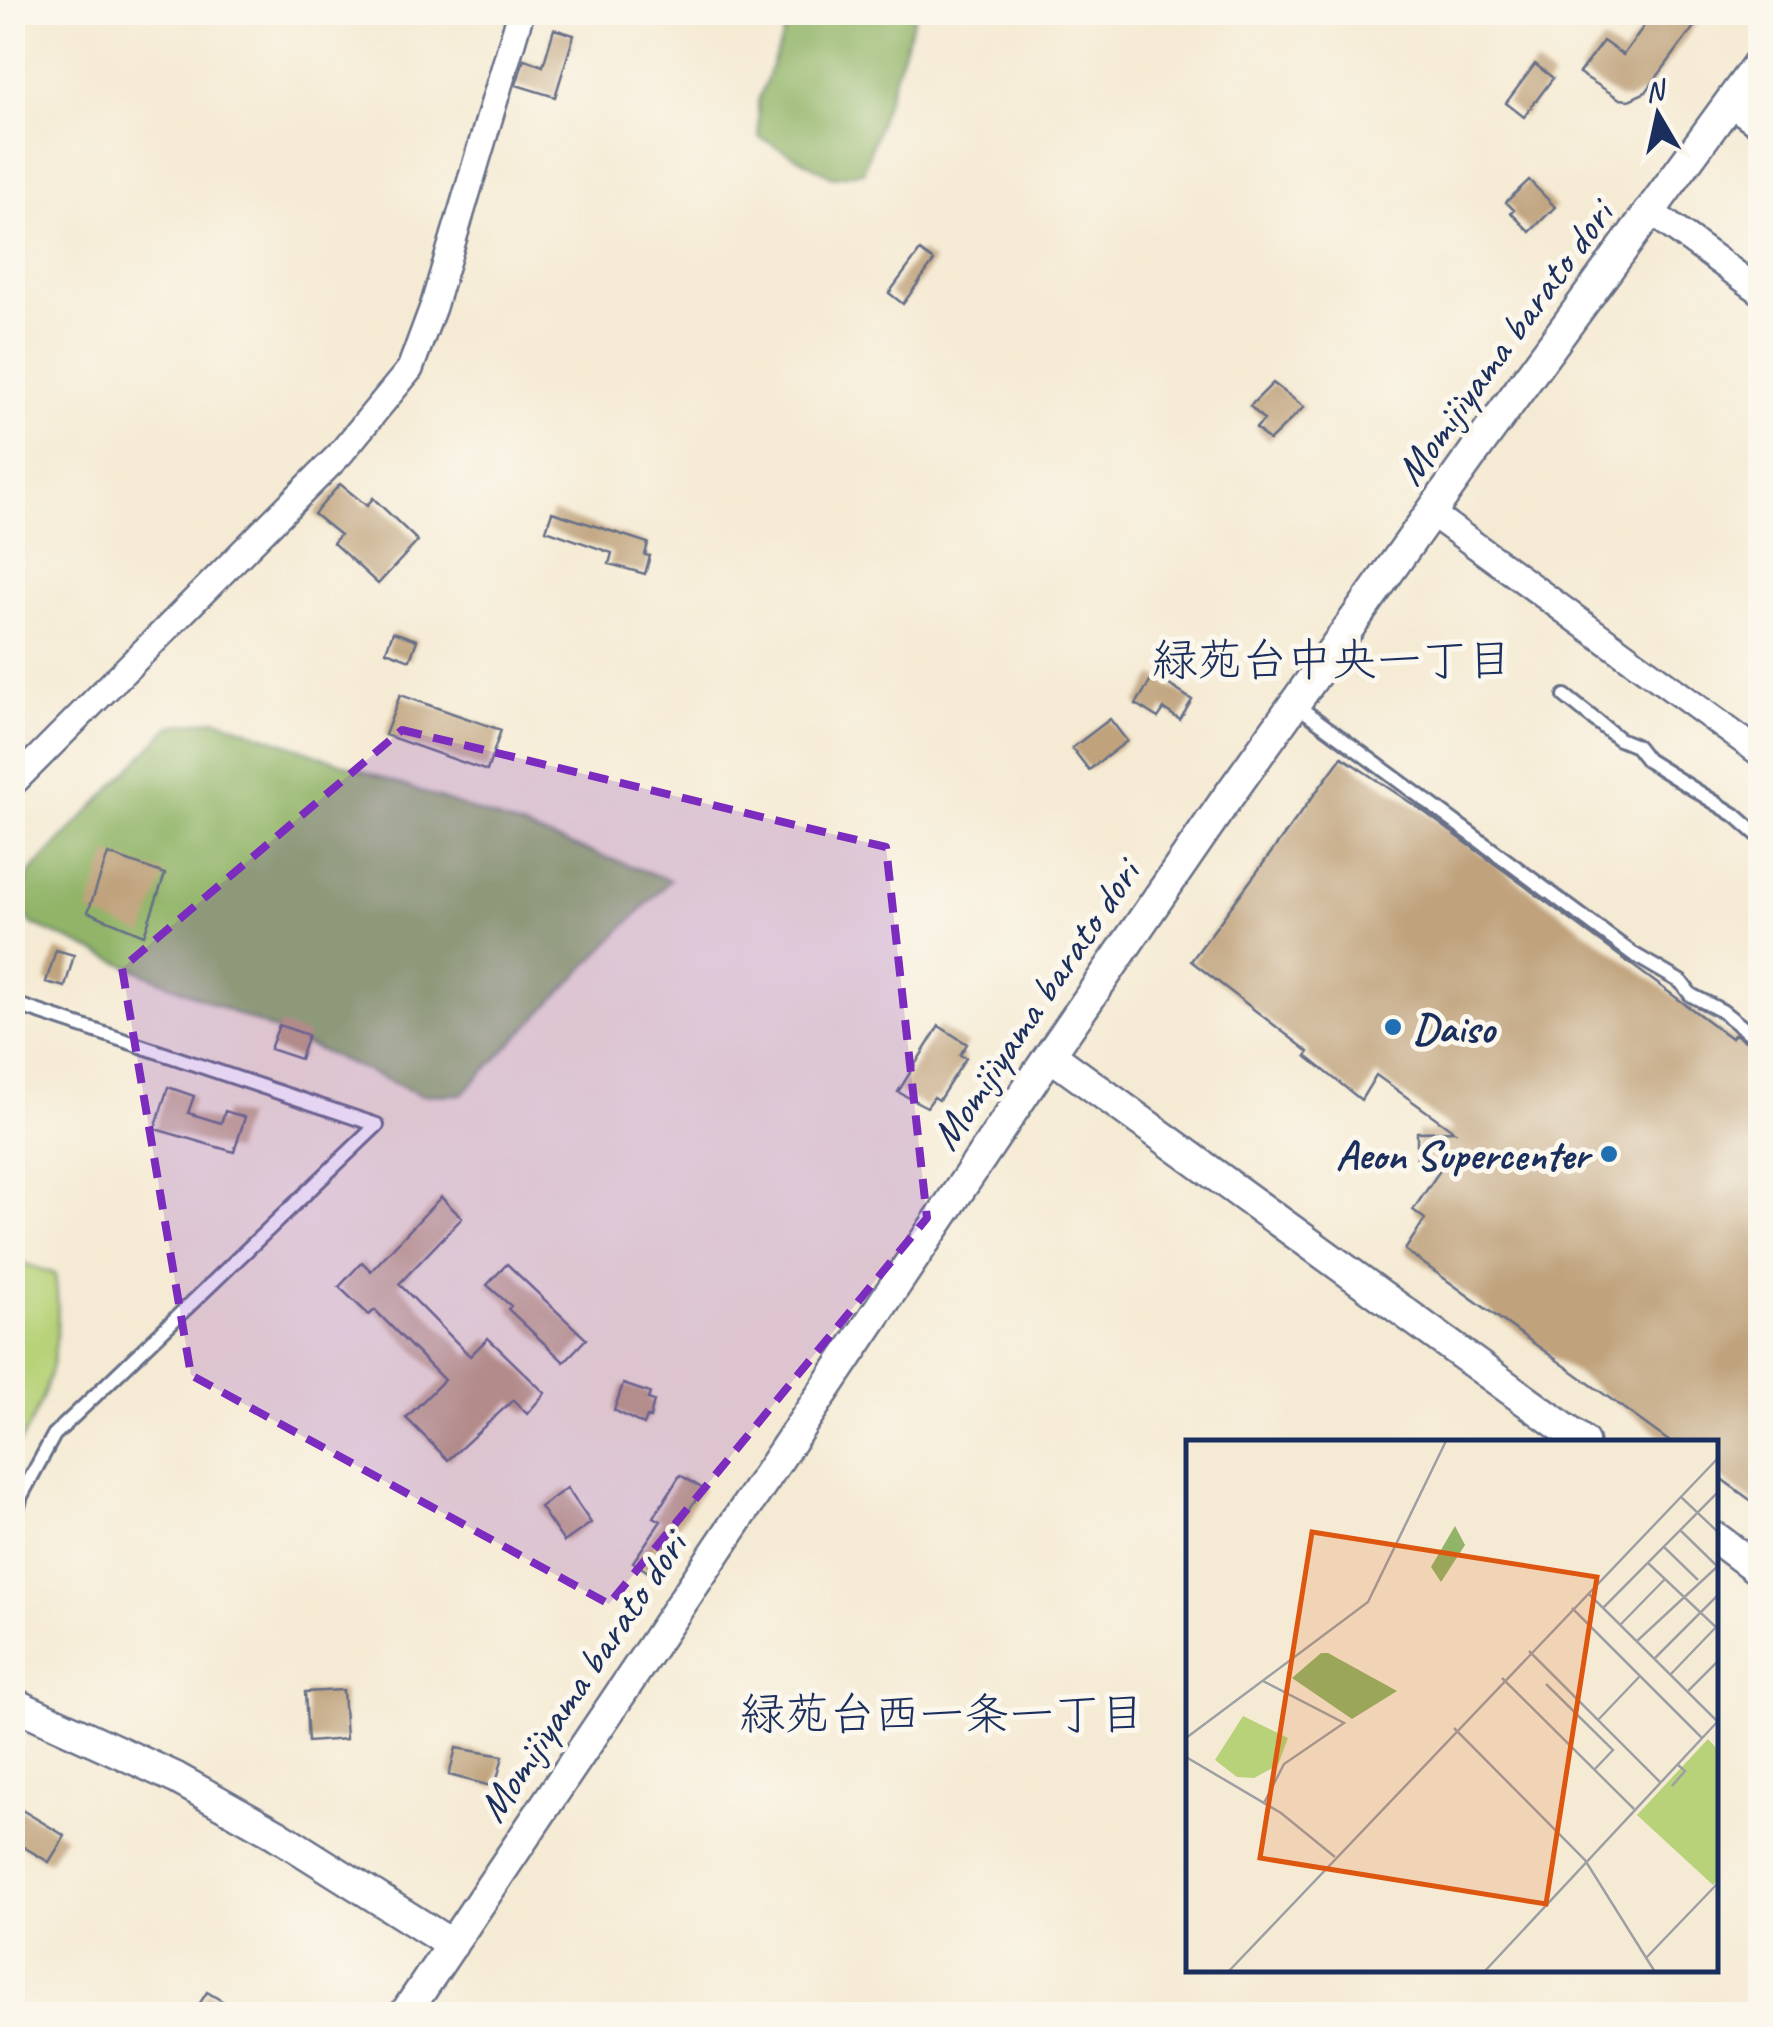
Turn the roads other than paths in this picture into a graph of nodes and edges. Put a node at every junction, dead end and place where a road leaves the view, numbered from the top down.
1 (521, 12) edge
2 (1760, 61) edge
3 (1731, 104) junction
4 (1760, 125) edge
5 (1650, 211) junction
6 (1760, 292) edge
7 (1431, 513) junction
8 (1565, 696) dead end
9 (1294, 704) junction
10 (1760, 753) edge
11 (12, 784) edge
12 (1760, 837) edge
13 (12, 1003) edge
14 (1760, 1041) edge
15 (1050, 1055) junction
16 (1580, 1440) edge
17 (12, 1528) edge
18 (1718, 1540) edge
19 (1760, 1571) edge
20 (12, 1704) edge
21 (452, 1945) junction
22 (405, 2014) edge

1 - 11 street
2 - 3 street, Momijiyama barato dori
3 - 4 street
3 - 5 street, Momijiyama barato dori
5 - 6 street
5 - 7 street, Momijiyama barato dori
7 - 9 street, Momijiyama barato dori
7 - 10 street
8 - 12 lane
9 - 14 lane
9 - 15 street, Momijiyama barato dori
13 - 17 lane
15 - 16 street
15 - 21 street, Momijiyama barato dori
18 - 19 street
20 - 21 street
21 - 22 street, Momijiyama barato dori

